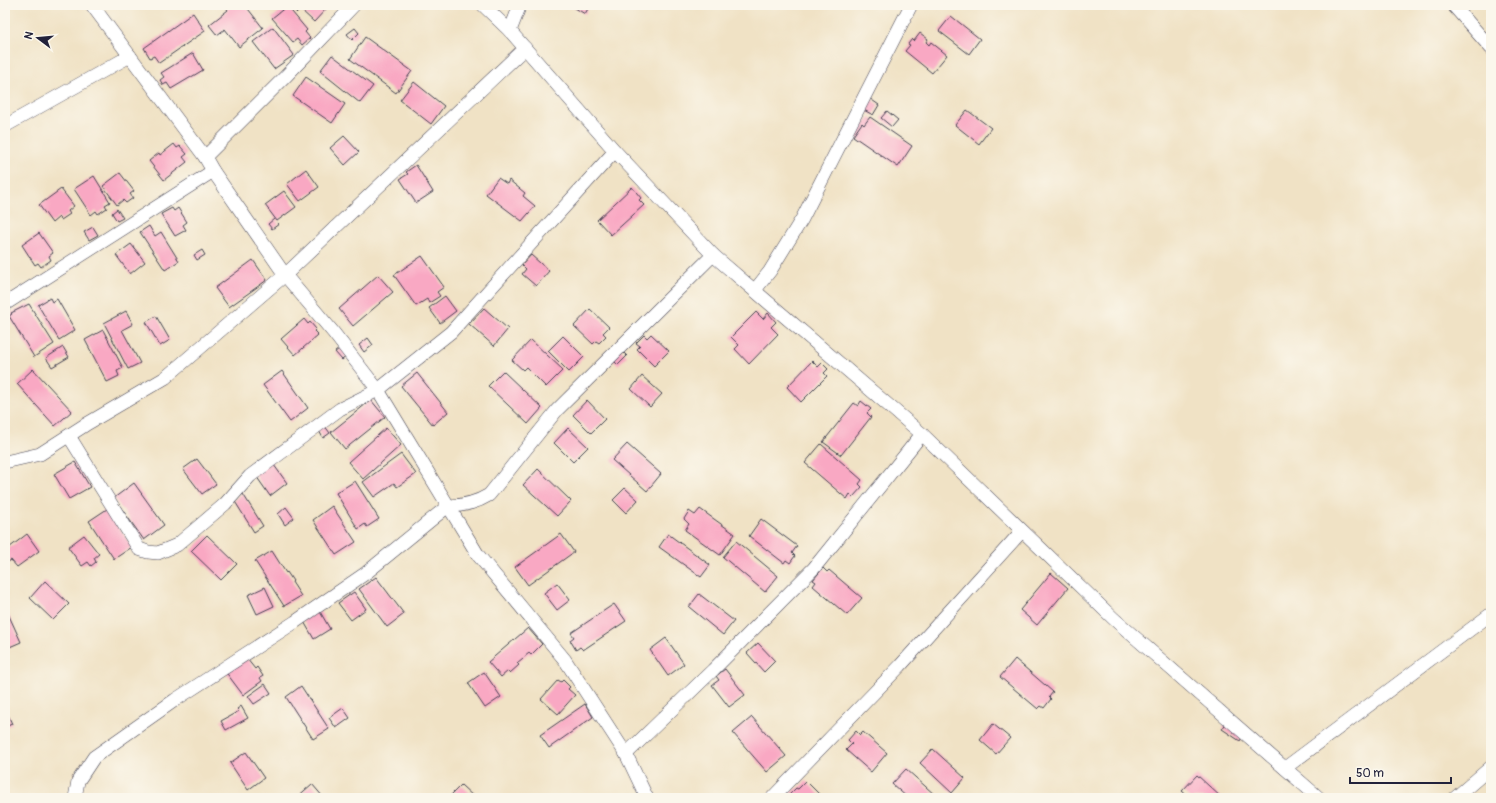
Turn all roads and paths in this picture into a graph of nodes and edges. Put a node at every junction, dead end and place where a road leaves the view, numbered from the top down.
1 (92, 5) edge
2 (354, 5) edge
3 (483, 5) edge
4 (520, 5) edge
5 (911, 5) edge
6 (1453, 5) edge
7 (510, 31) junction
8 (525, 48) junction
9 (1491, 48) edge
10 (130, 56) junction
11 (5, 126) edge
12 (616, 151) junction
13 (205, 157) junction
14 (213, 171) junction
15 (713, 255) junction
16 (285, 275) junction
17 (755, 290) junction
18 (5, 304) edge
19 (378, 390) junction
20 (922, 434) junction
21 (69, 436) junction
22 (5, 462) edge
23 (448, 506) junction
24 (1022, 531) junction
25 (1491, 614) edge
26 (626, 754) junction
27 (1491, 767) edge
28 (1285, 768) junction
29 (74, 798) edge
30 (648, 798) edge
31 (772, 798) edge
32 (1319, 798) edge
33 (1455, 798) edge

1 - 10 street
2 - 13 street
3 - 7 street
4 - 7 street
5 - 17 street
6 - 9 street
7 - 8 street
8 - 12 street
8 - 16 street
10 - 11 street
10 - 13 street
12 - 15 street
12 - 19 street
13 - 14 street
14 - 16 street
14 - 18 street
15 - 17 street
15 - 23 street
16 - 19 street
16 - 21 street
17 - 20 street
19 - 21 street
19 - 23 street
20 - 24 street
20 - 26 street
21 - 22 street
23 - 26 street
23 - 29 street
24 - 28 street
24 - 31 street
25 - 28 street
26 - 30 street
27 - 33 street
28 - 32 street

